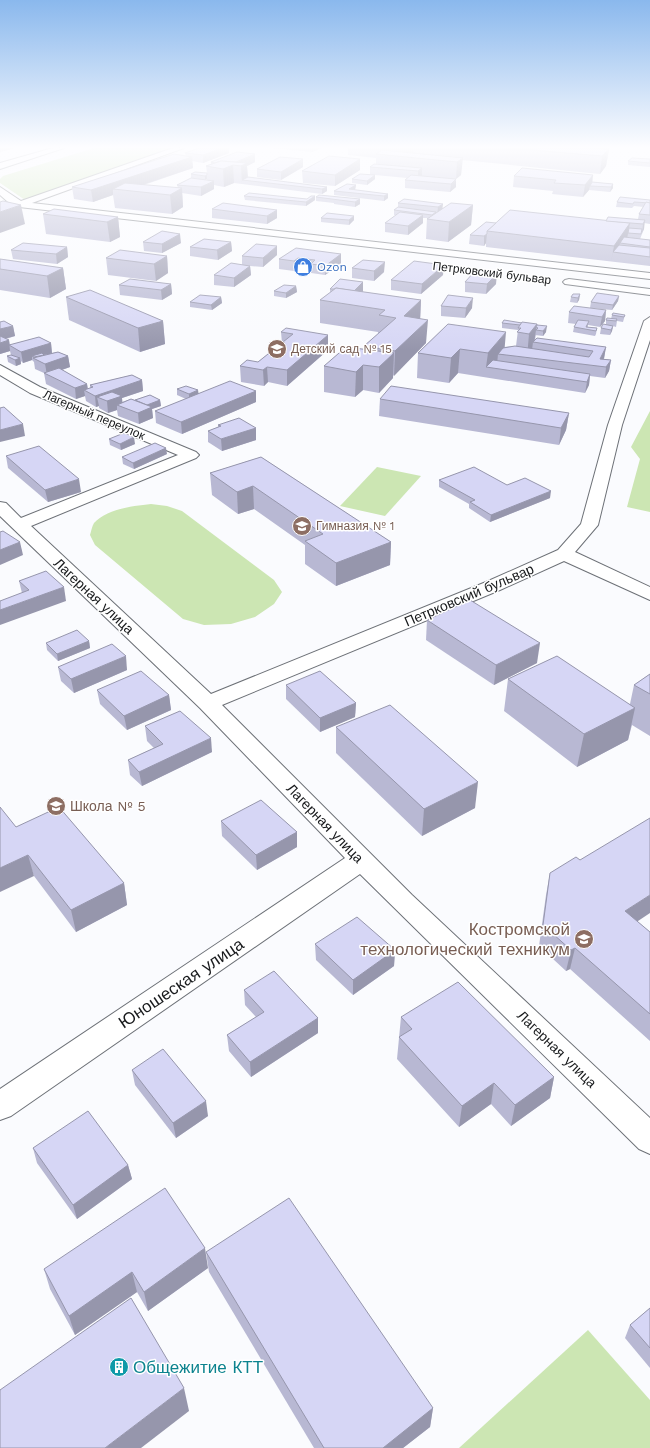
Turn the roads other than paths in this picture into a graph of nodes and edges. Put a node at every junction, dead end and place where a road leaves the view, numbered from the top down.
1 (98, 216) edge
2 (38, 217) dead end
3 (116, 218) junction
4 (53, 219) dead end
5 (650, 276) edge
6 (562, 281) dead end
7 (631, 282) dead end
8 (650, 292) edge
9 (650, 321) edge
10 (0, 369) edge
11 (0, 507) edge
12 (16, 530) junction
13 (564, 554) junction
14 (650, 594) edge
15 (208, 702) junction
16 (361, 860) junction
17 (0, 1106) edge
18 (650, 1139) edge

1 - 3 street
2 - 4 street
3 - 5 street, Петрковский бульвар
3 - 7 street
6 - 8 street, Петрковский бульвар
9 - 13 street, Петрковский бульвар
10 - 12 street, Лагерный переулок
11 - 12 street, Лагерная улица
12 - 15 street, Лагерная улица
13 - 14 street
13 - 15 street, Петрковский бульвар
15 - 16 street, Лагерная улица
16 - 17 street, Юношеская улица
16 - 18 street, Лагерная улица

